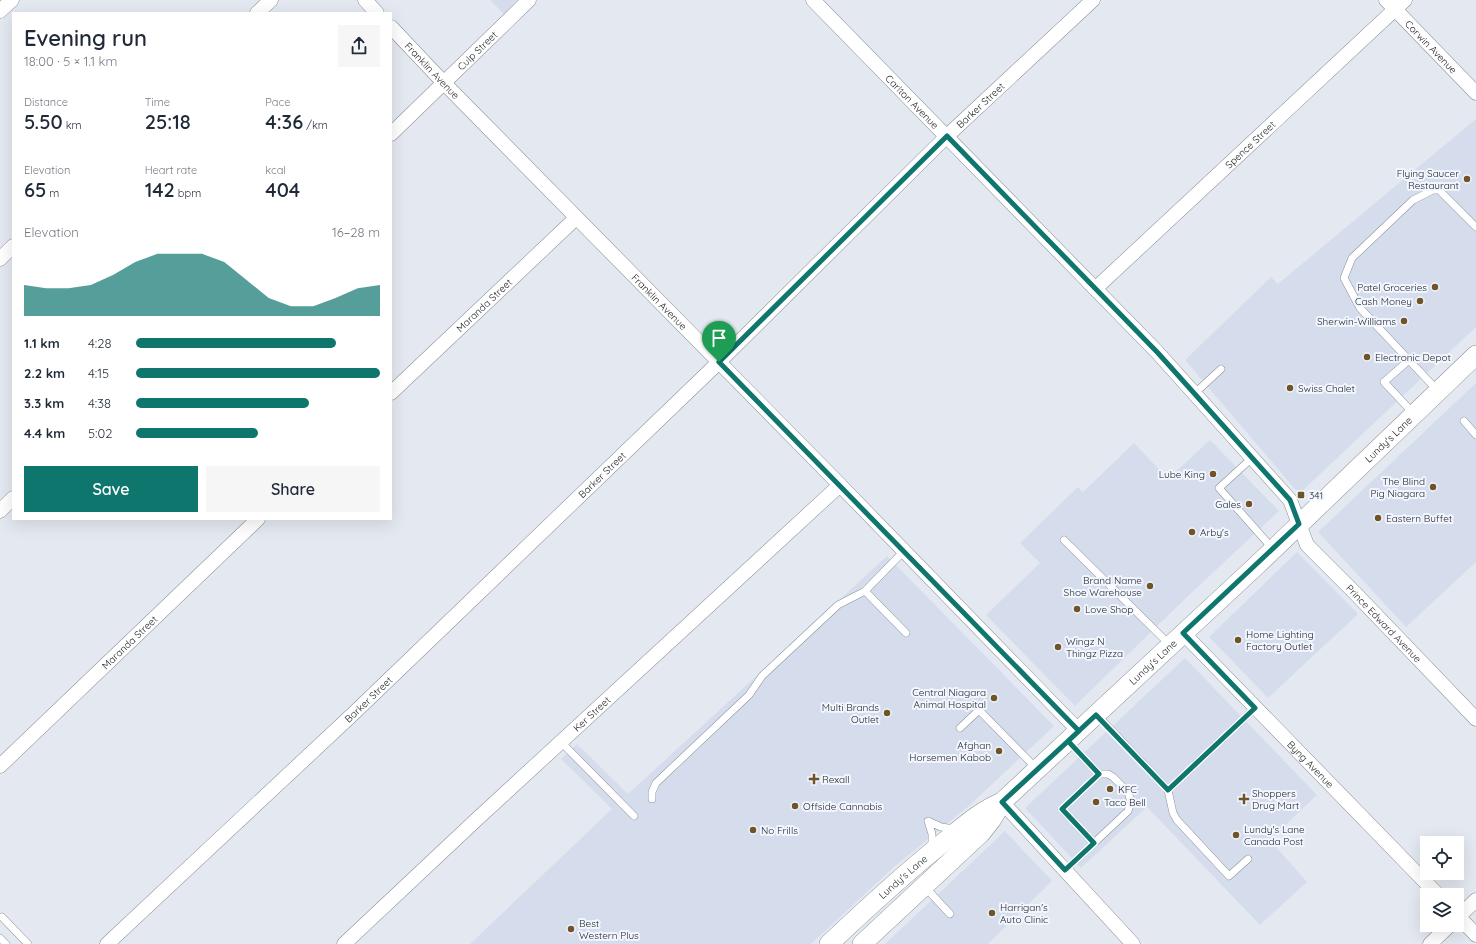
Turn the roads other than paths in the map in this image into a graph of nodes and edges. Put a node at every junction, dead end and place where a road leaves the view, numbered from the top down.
1 (12, 0) edge
2 (271, 0) edge
3 (365, 0) edge
4 (529, 0) edge
5 (813, 0) edge
6 (1093, 0) edge
7 (1395, 3) edge
8 (0, 12) edge
9 (258, 12) edge
10 (376, 12) edge
11 (392, 28) edge
12 (444, 83) junction
13 (1476, 92) edge
14 (392, 133) edge
15 (947, 136) junction
16 (576, 218) junction
17 (1476, 227) edge
18 (12, 247) edge
19 (0, 259) edge
20 (1095, 289) junction
21 (1476, 355) edge
22 (1408, 360) junction
23 (719, 362) junction
24 (1221, 369) dead end
25 (1438, 391) junction
26 (392, 392) edge
27 (1195, 393) junction
28 (1413, 414) junction
29 (1464, 421) dead end
30 (1476, 434) edge
31 (1252, 458) junction
32 (840, 485) junction
33 (12, 499) edge
34 (0, 510) edge
35 (257, 520) edge
36 (1299, 524) junction
37 (1064, 540) dead end
38 (1273, 549) junction
39 (904, 551) junction
40 (865, 591) junction
41 (906, 633) dead end
42 (1177, 639) junction
43 (1255, 708) junction
44 (1096, 715) junction
45 (1476, 720) edge
46 (960, 728) dead end
47 (1073, 736) junction
48 (561, 742) junction
49 (0, 766) edge
50 (1037, 770) junction
51 (1099, 774) junction
52 (1168, 790) junction
53 (652, 799) dead end
54 (1002, 802) junction
55 (634, 816) dead end
56 (959, 830) junction
57 (1094, 843) junction
58 (932, 851) junction
59 (1248, 859) dead end
60 (1065, 870) junction
61 (924, 886) junction
62 (1431, 888) edge
63 (1476, 900) edge
64 (1464, 911) edge
65 (950, 914) dead end
66 (2, 917) dead end
67 (1464, 925) edge
68 (1442, 932) edge
69 (1476, 935) edge
70 (0, 938) edge
71 (6, 944) edge
72 (28, 944) edge
73 (107, 944) edge
74 (344, 944) edge
75 (829, 944) edge
76 (862, 944) edge
77 (1133, 944) edge
78 (1430, 944) edge

1 - 8 street
2 - 9 street
3 - 10 street
4 - 12 street, Culp Street
5 - 15 street, Carlton Avenue
6 - 15 street, Barker Street
7 - 13 street, Corwin Avenue
7 - 20 street, Spence Street
11 - 12 street, Franklin Avenue
12 - 14 street, Culp Street
12 - 16 street, Franklin Avenue
15 - 20 street, Carlton Avenue
15 - 23 street, Barker Street
16 - 23 street, Franklin Avenue
16 - 26 street, Maranda Street
17 - 22 lane
18 - 19 street
20 - 27 street, Carlton Avenue
21 - 25 main road, Lundy's Lane
22 - 25 lane
22 - 28 lane
23 - 32 street, Franklin Avenue
23 - 73 street, Barker Street
24 - 27 lane
25 - 28 main road, Lundy's Lane
27 - 31 street, Carlton Avenue
28 - 36 main road, Lundy's Lane
29 - 30 lane
31 - 36 street, Carlton Avenue
31 - 38 lane
32 - 39 street, Franklin Avenue
32 - 48 street, Ker Street
33 - 34 street
35 - 49 street, Maranda Street
36 - 38 main road, Lundy's Lane
36 - 45 street, Prince Edward Avenue
37 - 42 lane
38 - 42 main road, Lundy's Lane
39 - 40 lane
39 - 47 street, Franklin Avenue
40 - 41 lane
40 - 53 lane
42 - 43 street, Byng Avenue
42 - 44 main road, Lundy's Lane
43 - 52 lane
43 - 62 street, Byng Avenue
44 - 47 main road, Lundy's Lane
44 - 52 lane
46 - 50 lane
47 - 50 main road, Lundy's Lane
47 - 51 lane
48 - 55 lane
48 - 74 street, Ker Street
50 - 54 main road, Lundy's Lane
51 - 57 lane
51 - 57 lane
52 - 59 lane
54 - 56 main road, Lundy's Lane
54 - 60 street
54 - 61 main road, Lundy's Lane
56 - 58 main road, Lundy's Lane
56 - 58 lane
57 - 60 lane
58 - 75 main road, Lundy's Lane
60 - 77 street
61 - 65 lane
61 - 76 main road, Lundy's Lane
63 - 64 street
66 - 72 lane
67 - 69 street
68 - 78 street
70 - 71 lane

